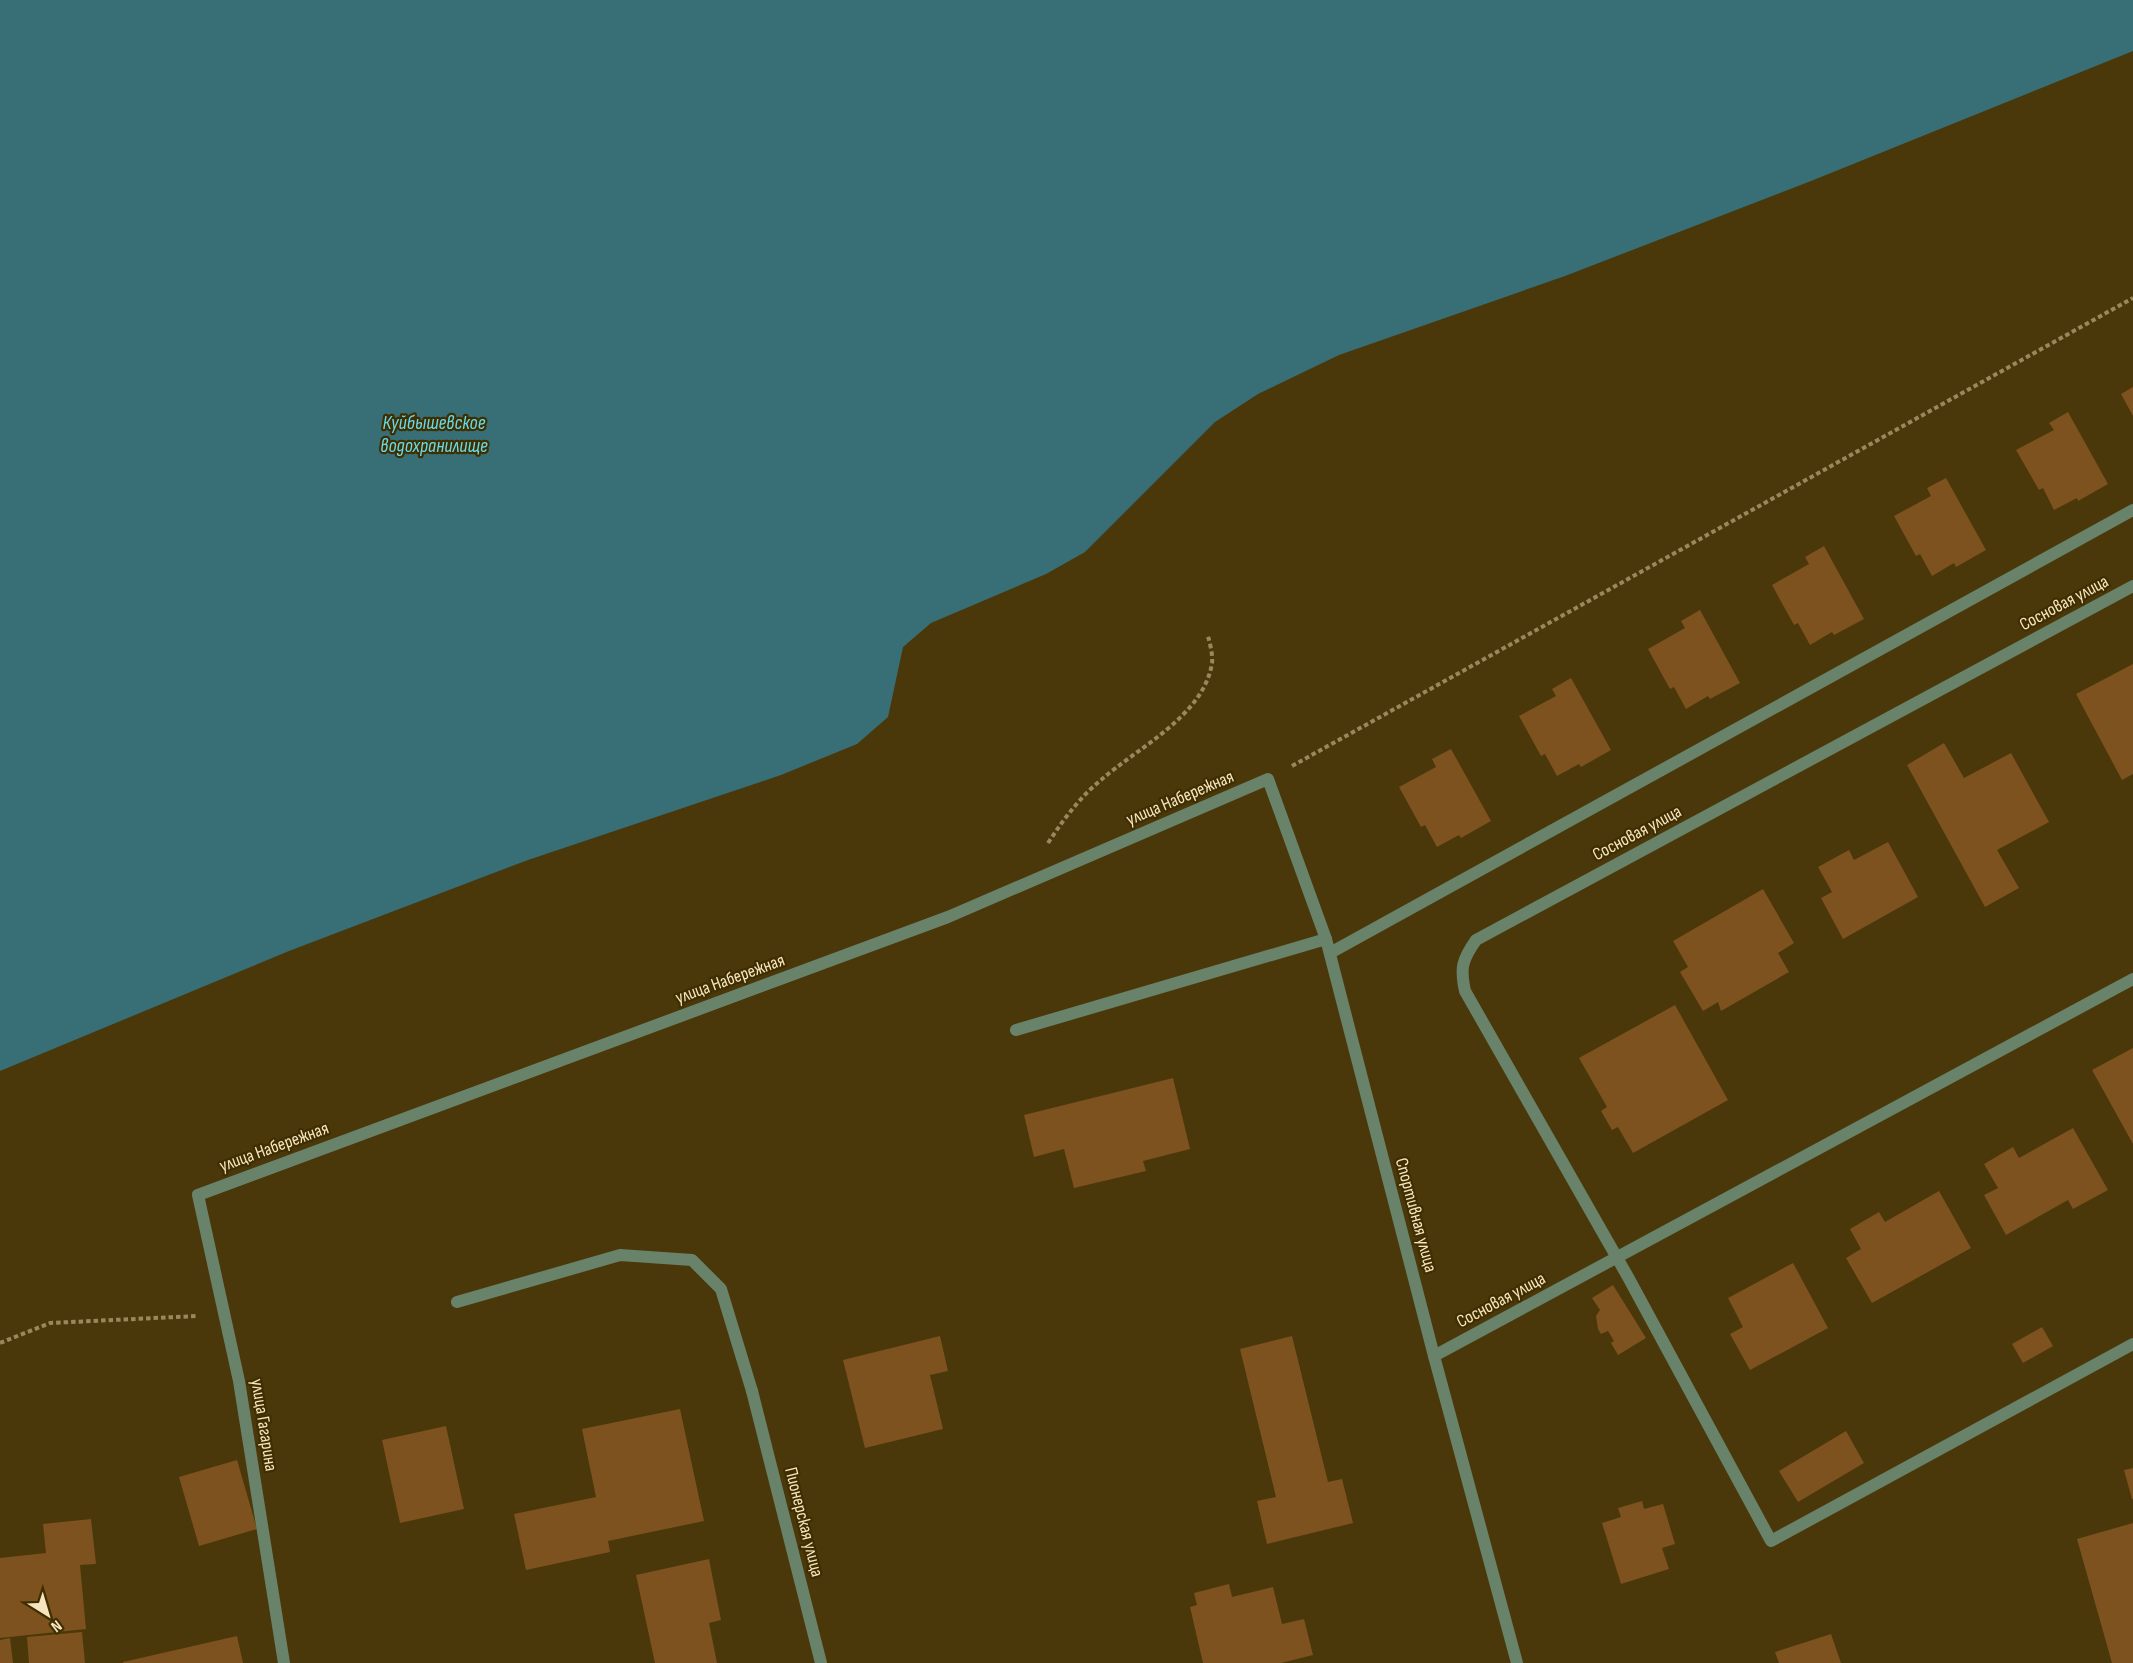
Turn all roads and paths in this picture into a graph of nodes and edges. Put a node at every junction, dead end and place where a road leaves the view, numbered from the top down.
1 (2133, 298) edge
2 (2133, 510) edge
3 (2133, 586) edge
4 (1208, 636) dead end
5 (1268, 779) junction
6 (1030, 882) junction
7 (1326, 939) junction
8 (1330, 953) junction
9 (2133, 978) edge
10 (1016, 1030) dead end
11 (198, 1195) joint
12 (1616, 1258) junction
13 (457, 1302) dead end
14 (224, 1315) junction
15 (0, 1343) edge
16 (2133, 1344) edge
17 (1434, 1356) junction
18 (284, 1663) edge
19 (821, 1663) edge
20 (1518, 1663) edge

1 - 5 path
2 - 8 street
3 - 12 street, Сосновая улица
4 - 6 path
5 - 6 street, улица Набережная
5 - 7 street, Спортивная улица
6 - 11 street, улица Набережная
7 - 8 street, Спортивная улица
7 - 10 street
8 - 17 street, Спортивная улица
9 - 12 street, Сосновая улица
11 - 14 street, улица Гагарина
12 - 16 street, Сосновая улица
12 - 17 street, Сосновая улица
13 - 19 street, Пионерская улица
14 - 15 path
14 - 18 street, улица Гагарина
17 - 20 street, Спортивная улица

